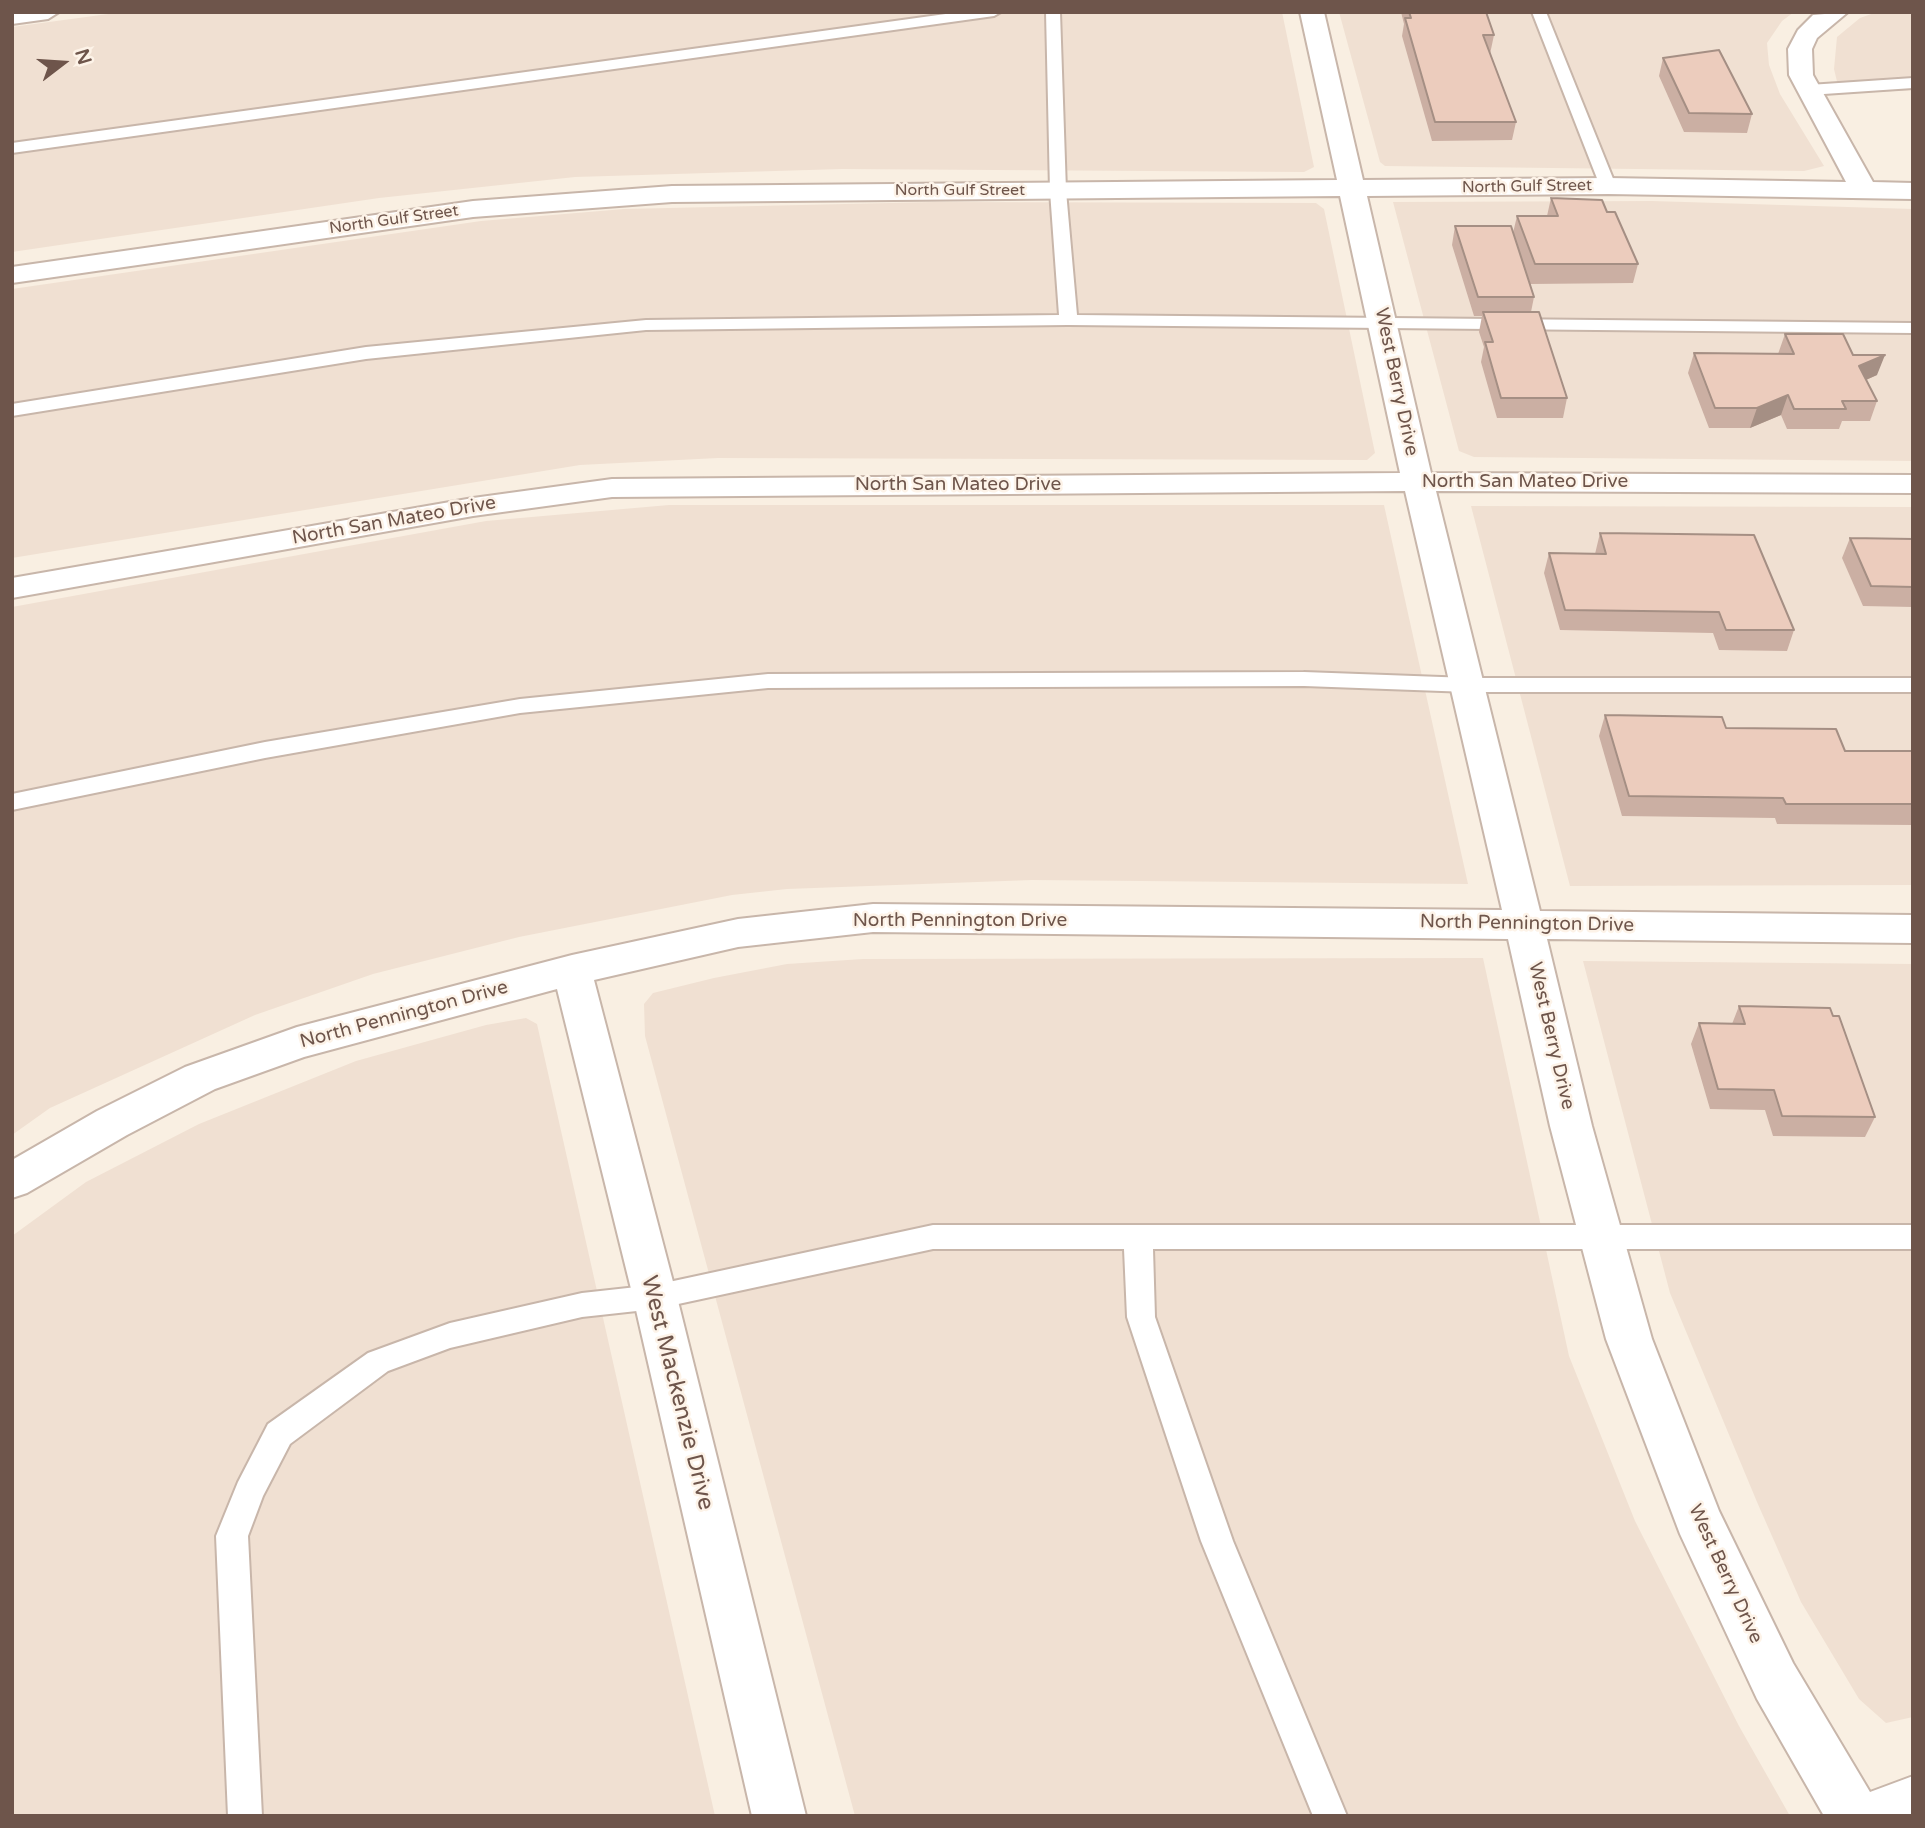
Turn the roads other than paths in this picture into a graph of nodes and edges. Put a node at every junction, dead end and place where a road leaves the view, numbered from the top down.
1 (48, 12) edge
2 (994, 12) edge
3 (1053, 12) edge
4 (1312, 12) edge
5 (1539, 12) edge
6 (1837, 12) edge
7 (12, 17) edge
8 (1913, 83) edge
9 (1809, 90) junction
10 (12, 148) edge
11 (1608, 186) junction
12 (1352, 187) junction
13 (1863, 189) junction
14 (1058, 191) junction
15 (1913, 191) edge
16 (12, 275) edge
17 (1068, 320) junction
18 (1383, 323) junction
19 (1913, 328) edge
20 (12, 410) edge
21 (1418, 482) junction
22 (1913, 484) edge
23 (12, 588) edge
24 (1469, 685) junction
25 (1913, 685) edge
26 (12, 802) edge
27 (1525, 924) junction
28 (1913, 929) edge
29 (572, 970) junction
30 (12, 1181) edge
31 (1138, 1236) junction
32 (1913, 1237) edge
33 (1603, 1240) junction
34 (655, 1297) junction
35 (1913, 1803) edge
36 (246, 1816) edge
37 (779, 1816) edge
38 (1330, 1816) edge
39 (1854, 1816) edge
40 (1877, 1816) edge

1 - 7 street
2 - 10 lane
3 - 14 lane
4 - 12 street, West Berry Drive
5 - 11 lane
6 - 9 street
8 - 9 lane
9 - 13 street
11 - 12 street, North Gulf Street
11 - 13 street, North Gulf Street
12 - 14 street, North Gulf Street
12 - 18 street, West Berry Drive
13 - 15 street, North Gulf Street
14 - 16 street, North Gulf Street
14 - 17 lane
17 - 18 lane
17 - 20 lane
18 - 19 lane
18 - 21 street, West Berry Drive
21 - 22 street, North San Mateo Drive
21 - 23 street, North San Mateo Drive
21 - 24 street, West Berry Drive
24 - 25 lane
24 - 26 lane
24 - 27 street, West Berry Drive
27 - 28 street, North Pennington Drive
27 - 29 street, North Pennington Drive
27 - 33 street, West Berry Drive
29 - 30 street, North Pennington Drive
29 - 34 street, West Mackenzie Drive
31 - 33 lane
31 - 34 lane
31 - 38 lane
32 - 33 lane
33 - 39 street, West Berry Drive
34 - 36 lane
34 - 37 street, West Mackenzie Drive
35 - 40 street

